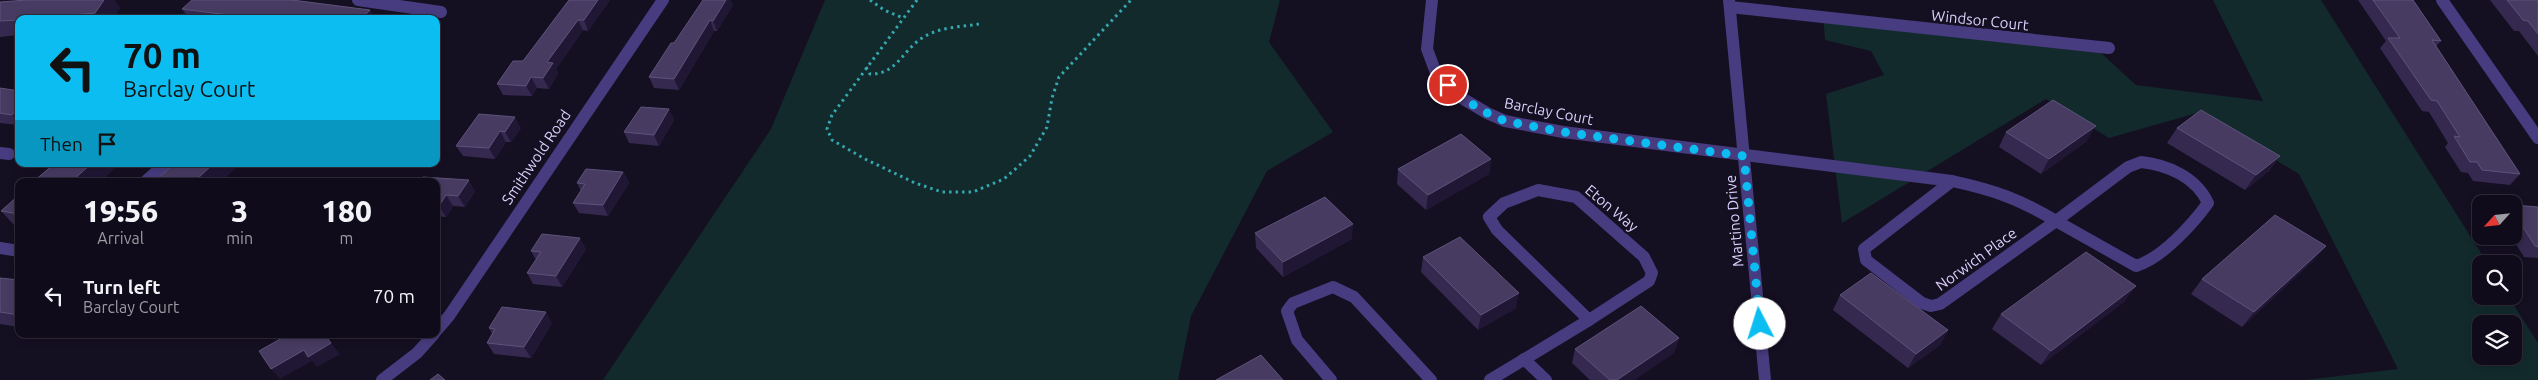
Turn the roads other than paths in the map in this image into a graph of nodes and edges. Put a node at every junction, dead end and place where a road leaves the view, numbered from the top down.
1 (358, 0) edge
2 (662, 0) edge
3 (1432, 0) edge
4 (2442, 0) edge
5 (1729, 4) edge
6 (442, 12) dead end
7 (2109, 48) dead end
8 (2538, 138) edge
9 (1744, 156) junction
10 (162, 167) edge
11 (149, 178) edge
12 (1952, 181) junction
13 (2056, 221) junction
14 (0, 248) edge
15 (15, 250) edge
16 (1589, 320) junction
17 (440, 326) edge
18 (430, 338) edge
19 (1524, 359) junction
20 (382, 380) edge
21 (1331, 380) edge
22 (1431, 380) edge
23 (1490, 380) edge
24 (1546, 380) edge
25 (1765, 380) edge

1 - 6 street
2 - 17 street, Smithwold Road
3 - 9 street, Barclay Court
4 - 8 street
5 - 7 street, Windsor Court
5 - 9 street, Martino Drive
9 - 12 street, Norwich Place
9 - 25 street, Martino Drive
10 - 11 street
12 - 13 street, Norwich Place
12 - 13 street, Norwich Place
13 - 13 street, Norwich Place
14 - 15 street
16 - 16 street, Eton Way
16 - 19 street, Eton Way
18 - 20 street, Smithwold Road
19 - 23 street, Eton Way
19 - 24 street
21 - 22 street

